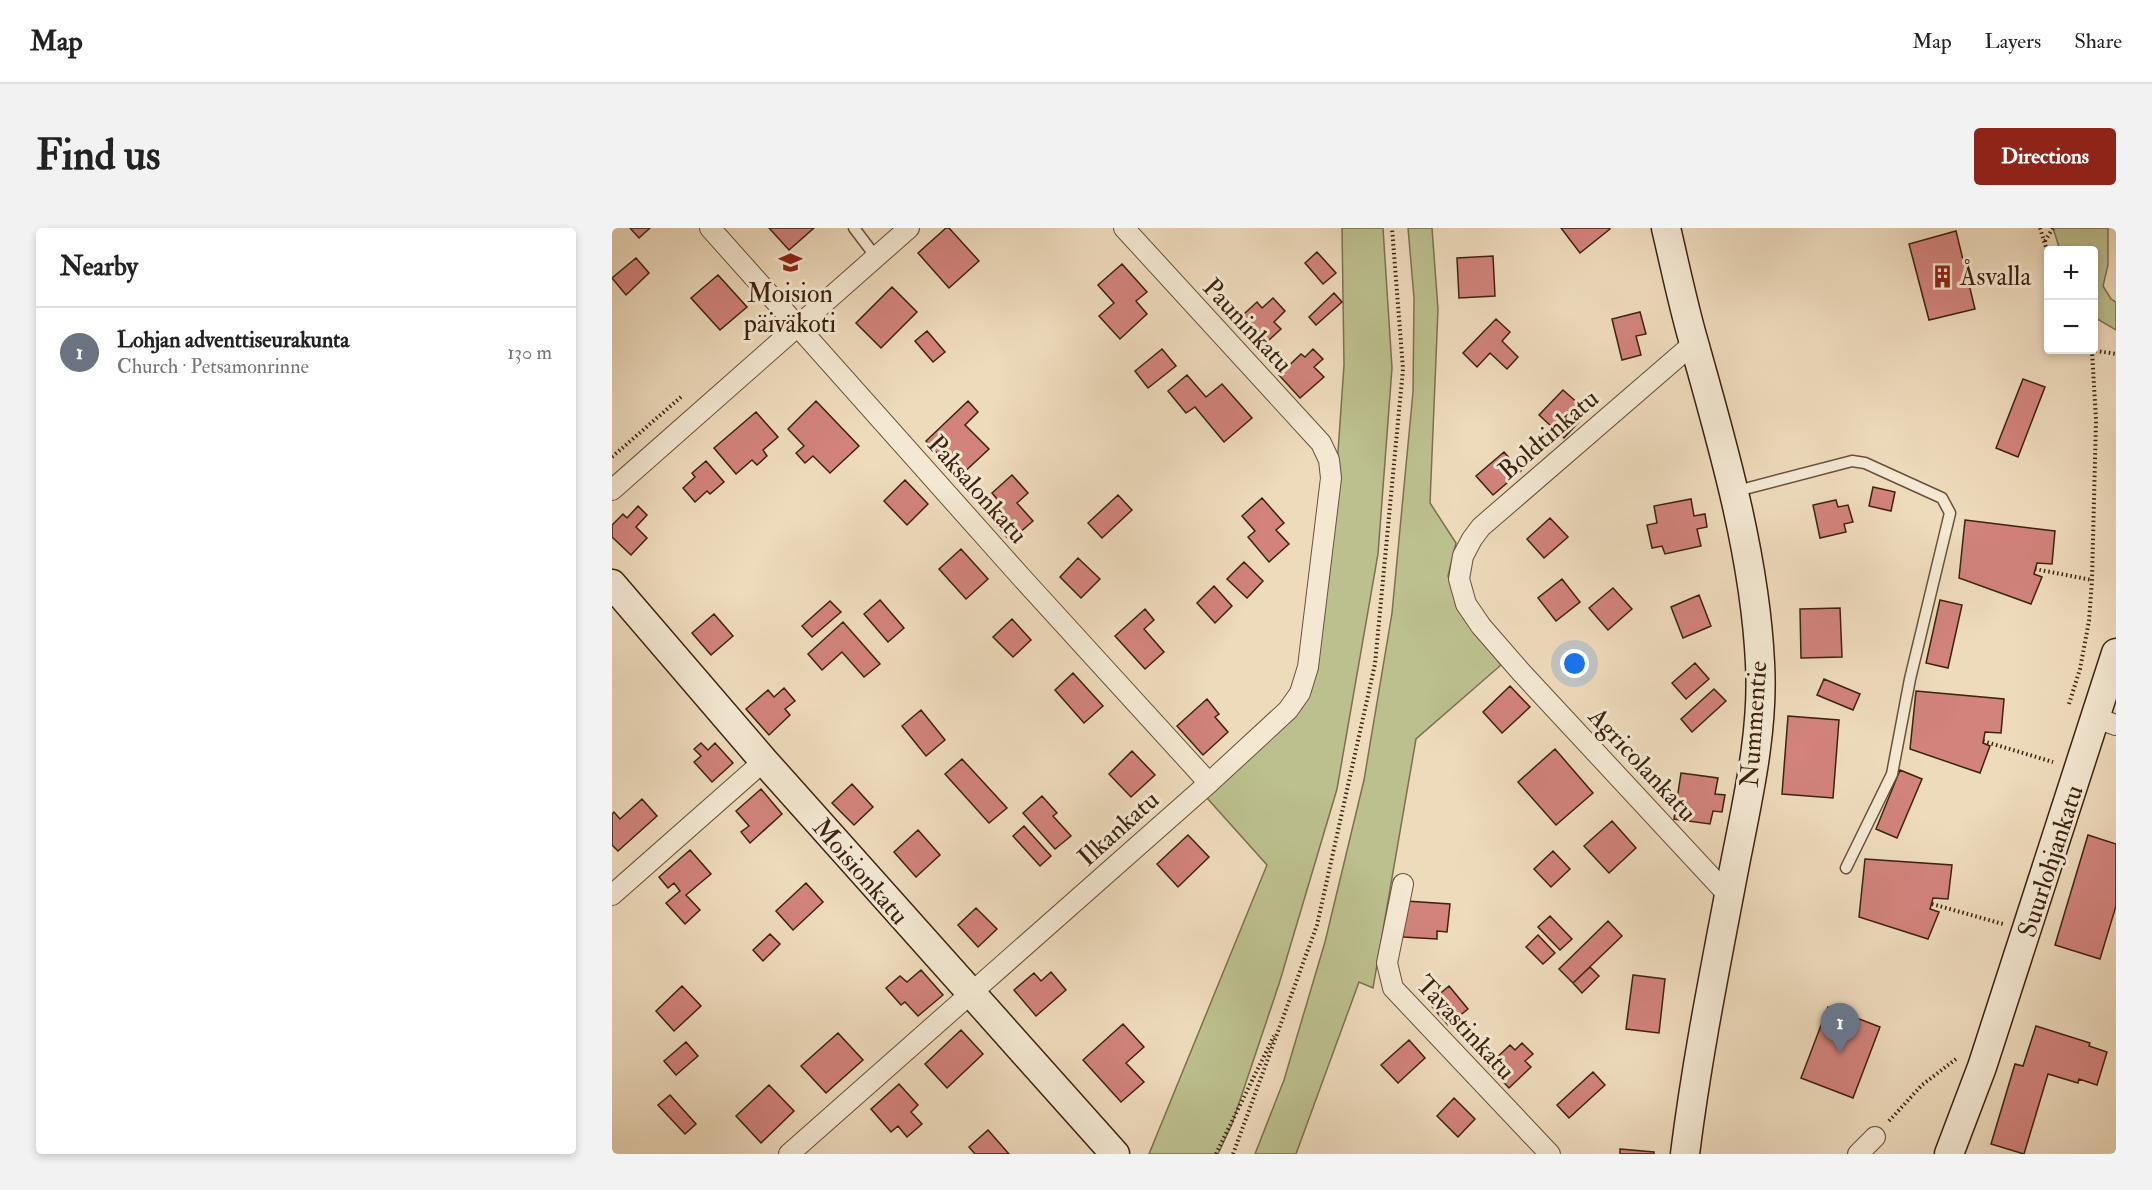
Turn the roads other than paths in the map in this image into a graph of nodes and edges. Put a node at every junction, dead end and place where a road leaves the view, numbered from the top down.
1 (710, 228) edge
2 (854, 228) edge
3 (909, 228) edge
4 (1124, 228) edge
5 (1666, 228) edge
6 (876, 257) junction
7 (798, 326) junction
8 (1694, 343) junction
9 (1329, 460) joint
10 (612, 490) edge
11 (1733, 492) junction
12 (1459, 579) joint
13 (612, 584) edge
14 (2116, 653) edge
15 (2106, 722) edge
16 (764, 761) junction
17 (1209, 783) junction
18 (1846, 868) dead end
19 (1403, 884) dead end
20 (612, 895) edge
21 (1729, 896) junction
22 (971, 993) junction
23 (1970, 1063) junction
24 (1875, 1137) road end
25 (789, 1154) edge
26 (1115, 1154) edge
27 (1550, 1154) edge
28 (1685, 1154) edge
29 (1858, 1154) edge
30 (1948, 1154) edge
31 (1964, 1154) edge

1 - 7 street, Paksalonkatu
2 - 6 lane
3 - 6 street
4 - 9 street, Pauninkatu
5 - 8 street, Nummentie
6 - 7 street
7 - 10 street
7 - 17 street, Paksalonkatu
8 - 11 street, Nummentie
8 - 12 street, Boldtinkatu
9 - 17 street, Ilkankatu
11 - 18 lane
11 - 21 street, Nummentie
12 - 21 street, Agricolankatu
13 - 16 street, Moisionkatu
14 - 15 street, Suurlohjankatu
15 - 23 street, Suurlohjankatu
16 - 20 street
16 - 22 street, Moisionkatu
17 - 22 street, Ilkankatu
19 - 27 street, Tavastinkatu
21 - 28 street, Nummentie
22 - 25 street, Ilkankatu
22 - 26 street, Moisionkatu
23 - 30 street, Suurlohjankatu
23 - 31 street, Suurlohjankatu
24 - 29 street

